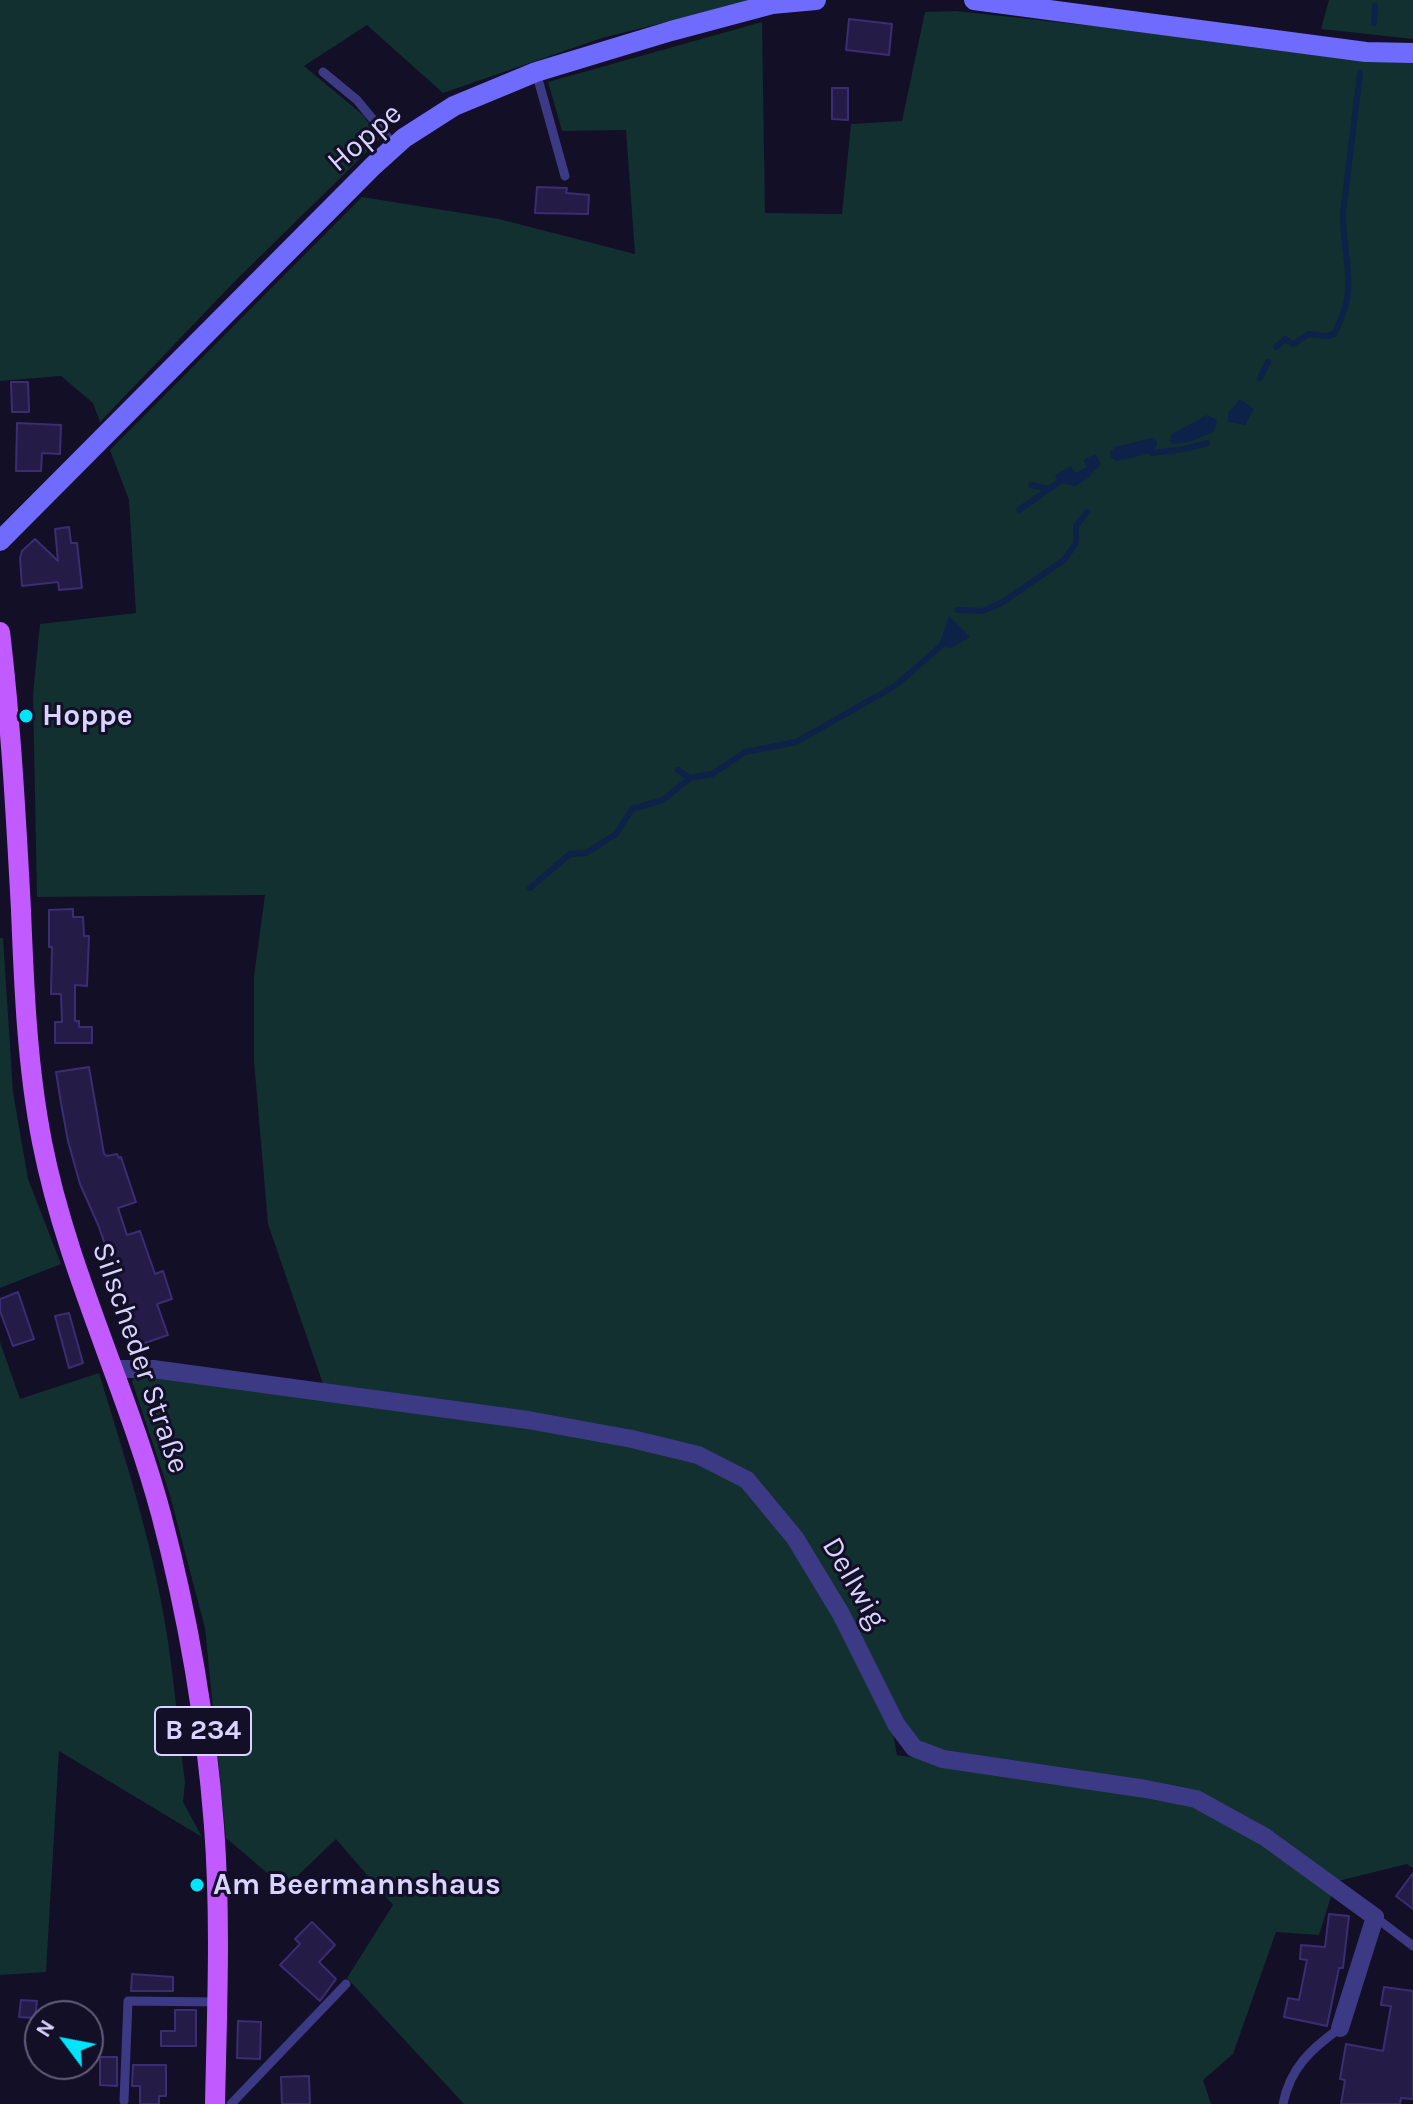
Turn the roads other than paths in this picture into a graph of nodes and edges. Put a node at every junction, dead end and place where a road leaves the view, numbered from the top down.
1 (816, 0) edge
2 (974, 0) edge
3 (1413, 53) edge
4 (323, 72) dead end
5 (536, 72) junction
6 (395, 146) junction
7 (565, 176) dead end
8 (0, 541) edge
9 (0, 632) edge
10 (113, 1369) junction
11 (1375, 1917) junction
12 (1413, 1946) edge
13 (346, 1984) dead end
14 (217, 2002) junction
15 (1340, 2028) joint
16 (124, 2101) dead end
17 (215, 2104) edge
18 (231, 2104) edge
19 (1283, 2104) edge

1 - 5 main road, Hoppe
2 - 3 main road
4 - 6 lane
5 - 6 main road, Hoppe
5 - 7 lane
6 - 8 main road, Hoppe
9 - 10 main road, Silscheder Straße / B 234
10 - 11 street, Dellwig
10 - 14 main road, Silscheder Straße / B 234
11 - 12 lane
11 - 15 street
13 - 18 lane
14 - 16 lane
14 - 17 main road, Silscheder Straße / B 234
15 - 19 lane

